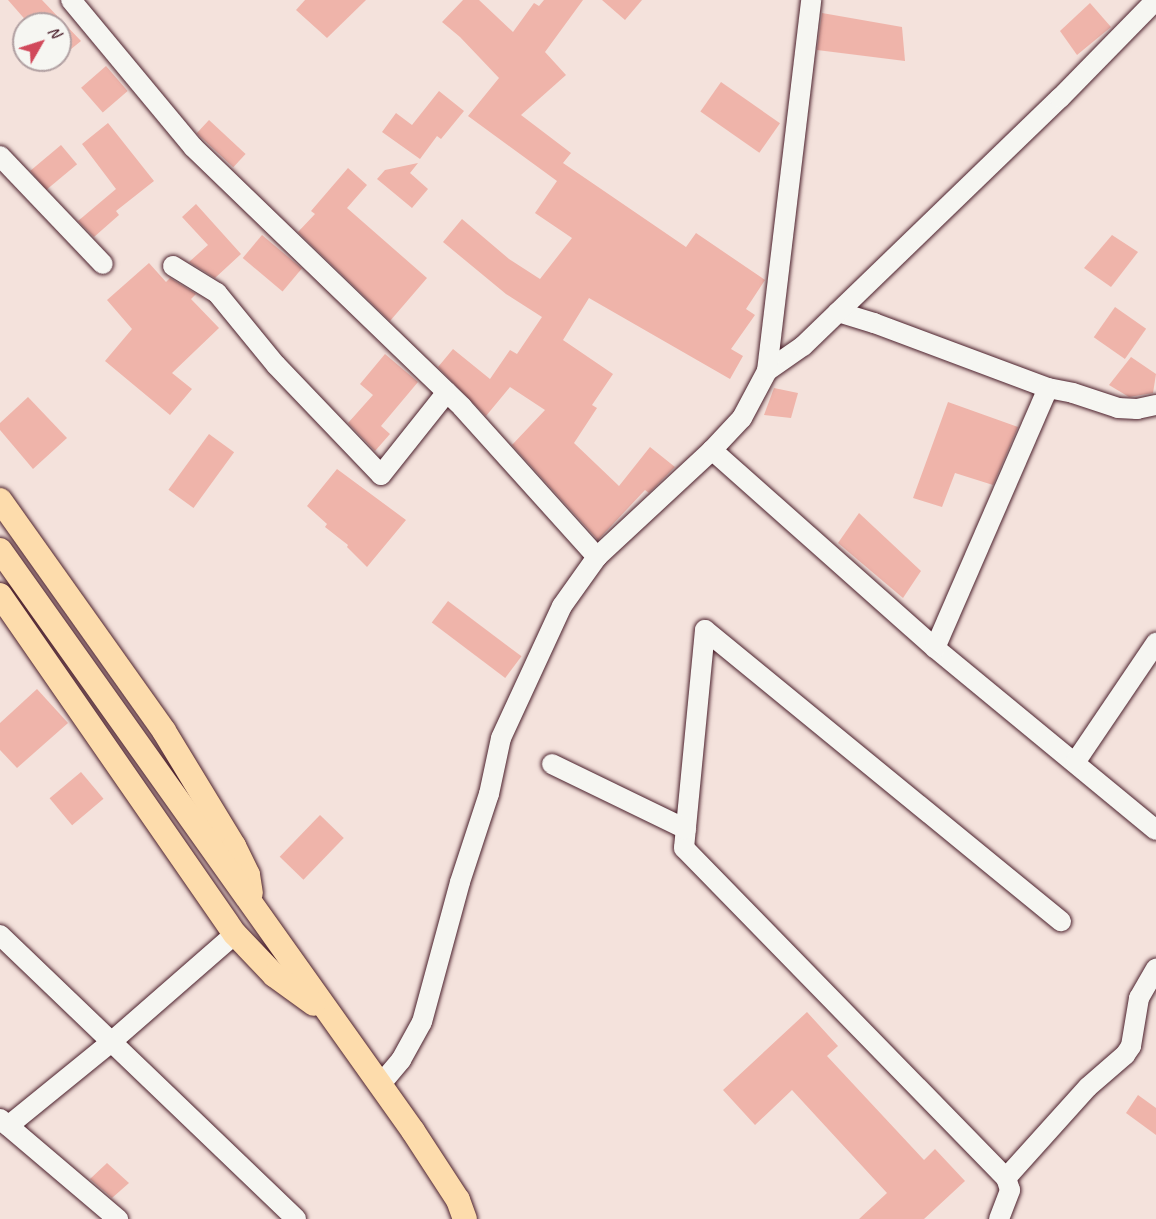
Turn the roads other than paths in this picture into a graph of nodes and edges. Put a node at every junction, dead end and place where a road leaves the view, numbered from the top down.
1 (71, 0) edge
2 (811, 0) edge
3 (1156, 0) edge
4 (0, 156) edge
5 (103, 264) dead end
6 (173, 266) dead end
7 (837, 312) junction
8 (767, 371) junction
9 (1048, 388) junction
10 (447, 392) junction
11 (1156, 405) edge
12 (712, 450) junction
13 (0, 500) edge
14 (0, 550) edge
15 (597, 556) junction
16 (0, 595) edge
17 (1156, 643) edge
18 (934, 648) junction
19 (1076, 761) junction
20 (552, 764) dead end
21 (686, 829) junction
22 (1156, 830) edge
23 (254, 907) junction
24 (1062, 921) dead end
25 (235, 934) junction
26 (0, 935) edge
27 (1156, 968) edge
28 (331, 1016) junction
29 (110, 1043) junction
30 (380, 1085) junction
31 (4, 1122) edge
32 (1006, 1178) junction
33 (464, 1213) edge
34 (118, 1219) edge
35 (296, 1219) edge
36 (999, 1219) edge

1 - 10 street
2 - 8 street
3 - 7 street
4 - 5 street
6 - 10 street
7 - 8 street
7 - 9 street
8 - 12 street
9 - 11 street
9 - 18 street
10 - 15 street
12 - 15 street
12 - 18 street
13 - 23 main road
14 - 23 main road
15 - 30 street
16 - 25 main road
17 - 19 street
18 - 19 street
19 - 22 street
20 - 21 street
21 - 24 street
21 - 32 street
23 - 28 main road
25 - 28 main road
25 - 29 street
26 - 29 street
27 - 32 street
28 - 30 main road
29 - 31 street
29 - 35 street
30 - 33 main road
31 - 34 street
32 - 36 street

